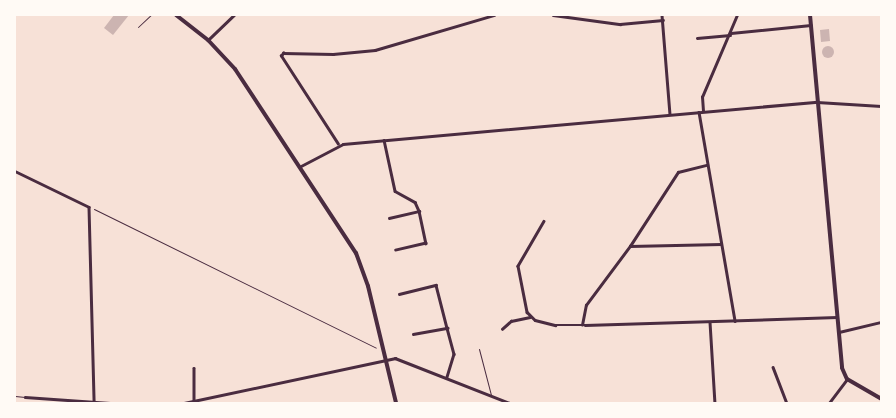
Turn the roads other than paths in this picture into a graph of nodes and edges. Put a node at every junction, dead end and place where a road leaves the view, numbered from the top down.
1 (176, 15) edge
2 (183, 15) edge
3 (234, 15) edge
4 (494, 15) edge
5 (553, 15) edge
6 (662, 15) edge
7 (737, 15) edge
8 (810, 15) edge
9 (663, 20) junction
10 (187, 22) junction
11 (811, 25) junction
12 (730, 34) junction
13 (697, 38) dead end
14 (208, 40) junction
15 (817, 102) junction
16 (881, 106) edge
17 (703, 111) junction
18 (699, 112) junction
19 (670, 114) junction
20 (384, 140) junction
21 (338, 144) junction
22 (706, 165) junction
23 (301, 166) junction
24 (15, 171) edge
25 (419, 211) junction
26 (389, 218) dead end
27 (544, 221) dead end
28 (721, 244) junction
29 (630, 246) junction
30 (396, 250) dead end
31 (398, 294) dead end
32 (530, 317) junction
33 (837, 317) junction
34 (735, 321) junction
35 (710, 322) junction
36 (881, 322) edge
37 (582, 325) junction
38 (446, 328) junction
39 (502, 329) dead end
40 (838, 332) junction
41 (413, 334) dead end
42 (479, 349) dead end
43 (386, 359) junction
44 (773, 366) dead end
45 (194, 368) dead end
46 (447, 378) junction
47 (847, 379) junction
48 (491, 395) junction
49 (15, 396) edge
50 (25, 397) joint
51 (881, 399) edge
52 (194, 401) junction
53 (94, 402) junction
54 (110, 403) edge
55 (184, 403) edge
56 (396, 403) edge
57 (510, 403) edge
58 (715, 403) edge
59 (787, 403) edge
60 (829, 403) edge

1 - 10 street
2 - 10 street
3 - 14 street
4 - 21 street
5 - 9 street
6 - 9 street
7 - 12 street
8 - 11 street
9 - 19 street
10 - 14 street
11 - 12 street
11 - 15 street
12 - 13 street
12 - 17 street
14 - 23 street
15 - 16 street
15 - 17 street
15 - 33 street
17 - 18 street
18 - 19 street
18 - 22 street
19 - 20 street
20 - 21 street
20 - 25 street
21 - 23 street
22 - 28 street
22 - 29 street
23 - 43 street
24 - 53 street
25 - 26 street
25 - 30 street
27 - 32 street
28 - 29 street
28 - 34 street
29 - 37 street
31 - 38 street
32 - 37 street
32 - 39 street
33 - 34 street
33 - 40 street
34 - 35 street
35 - 37 street
35 - 58 street
36 - 40 street
38 - 41 street
38 - 46 street
40 - 47 street
42 - 48 lane
43 - 46 street
43 - 52 street
43 - 56 street
44 - 59 street
45 - 52 street
46 - 48 street
47 - 51 street
47 - 60 street
48 - 57 street
49 - 50 lane
50 - 53 street
52 - 55 street
53 - 54 street

